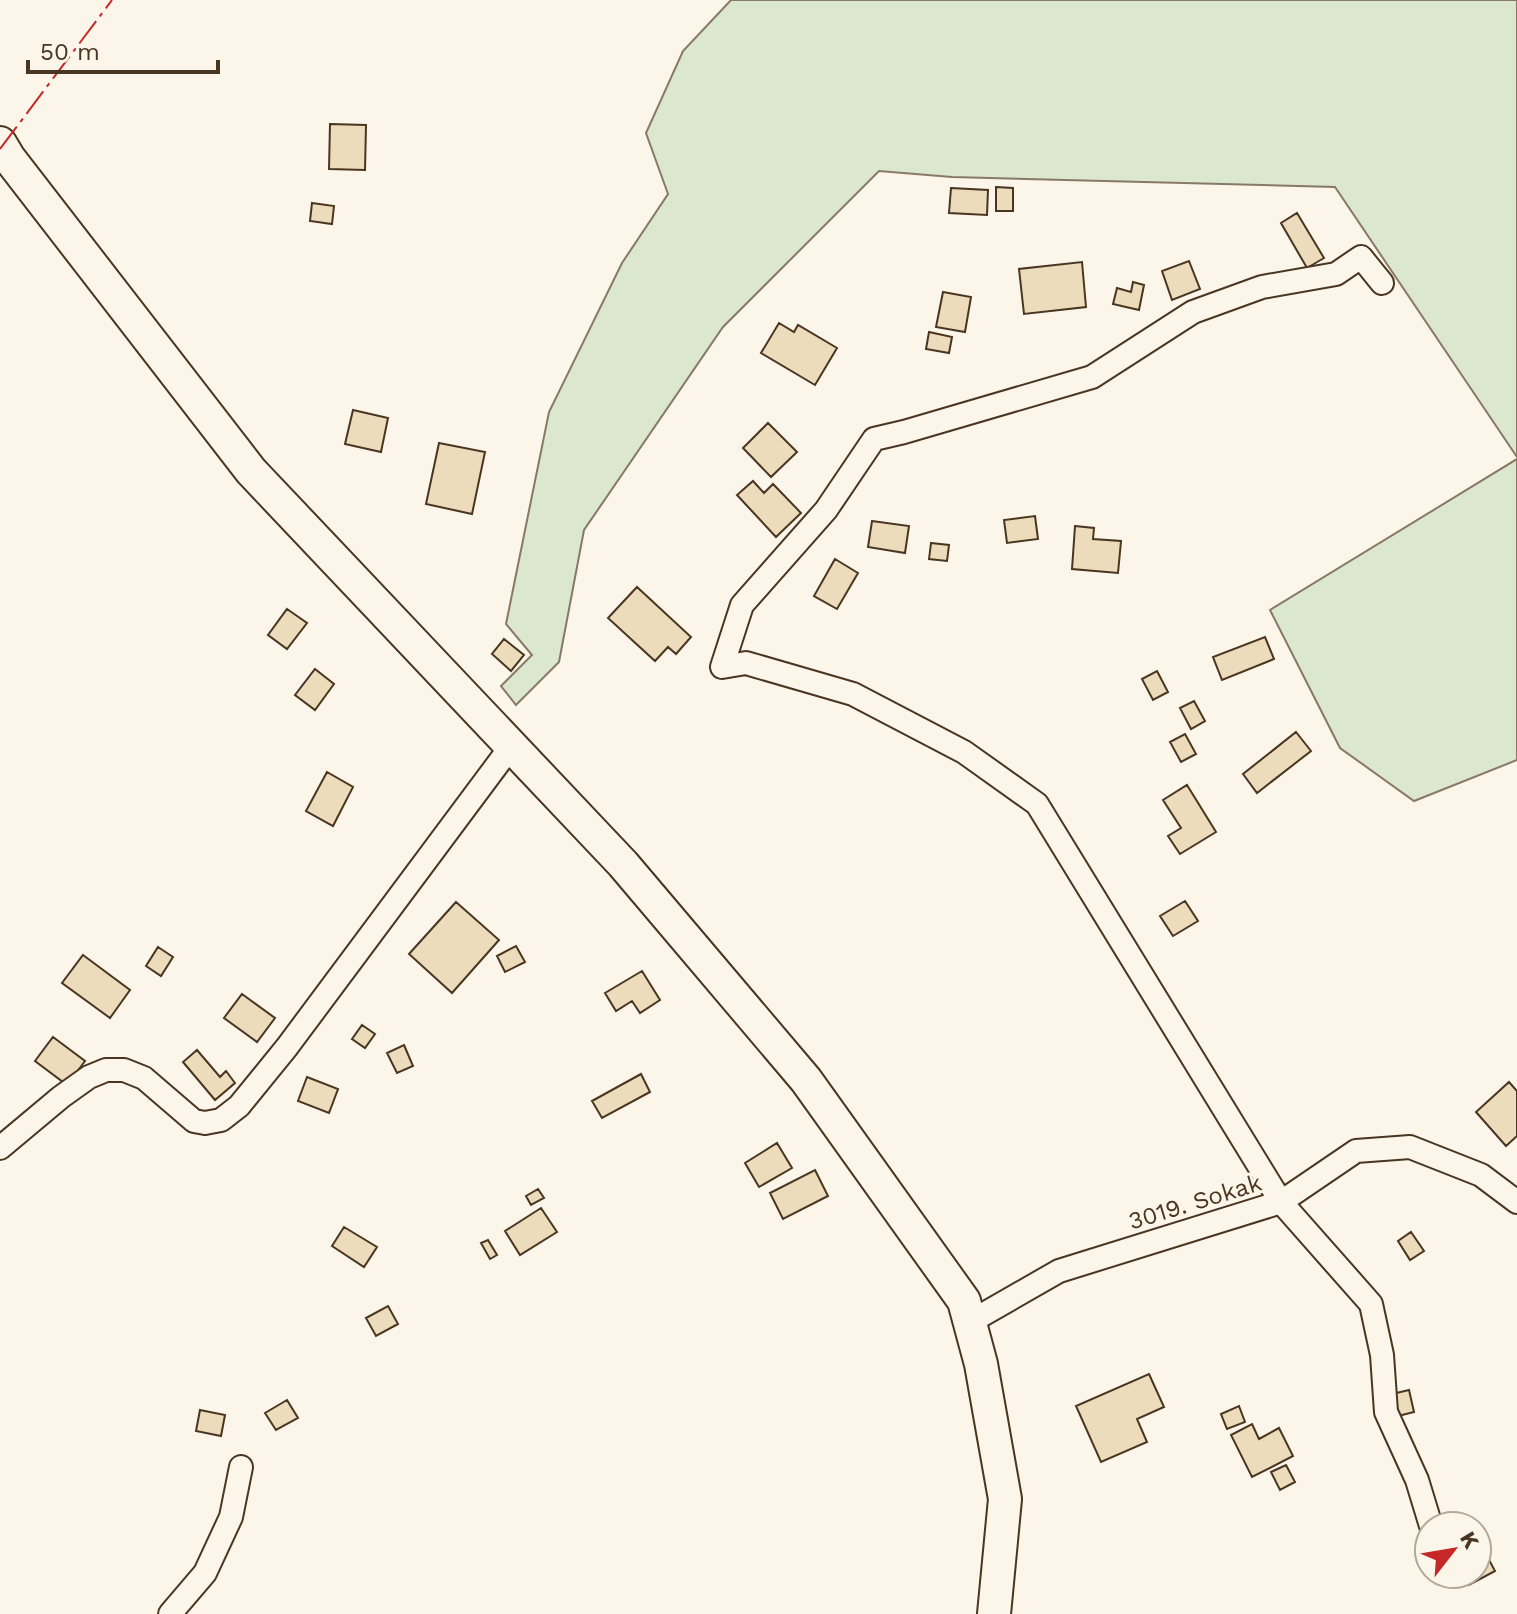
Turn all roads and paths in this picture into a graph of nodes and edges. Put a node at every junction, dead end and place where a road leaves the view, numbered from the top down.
1 (0, 143) edge
2 (1382, 283) dead end
3 (512, 745) junction
4 (0, 1148) edge
5 (1281, 1202) junction
6 (1517, 1202) edge
7 (970, 1322) junction
8 (241, 1467) dead end
9 (1426, 1510) edge
10 (170, 1614) edge
11 (994, 1614) edge

1 - 3 street
2 - 5 street
3 - 4 street
3 - 7 street
5 - 6 street, 3019. Sokak
5 - 7 street, 3019. Sokak
5 - 9 street
7 - 11 street
8 - 10 street

